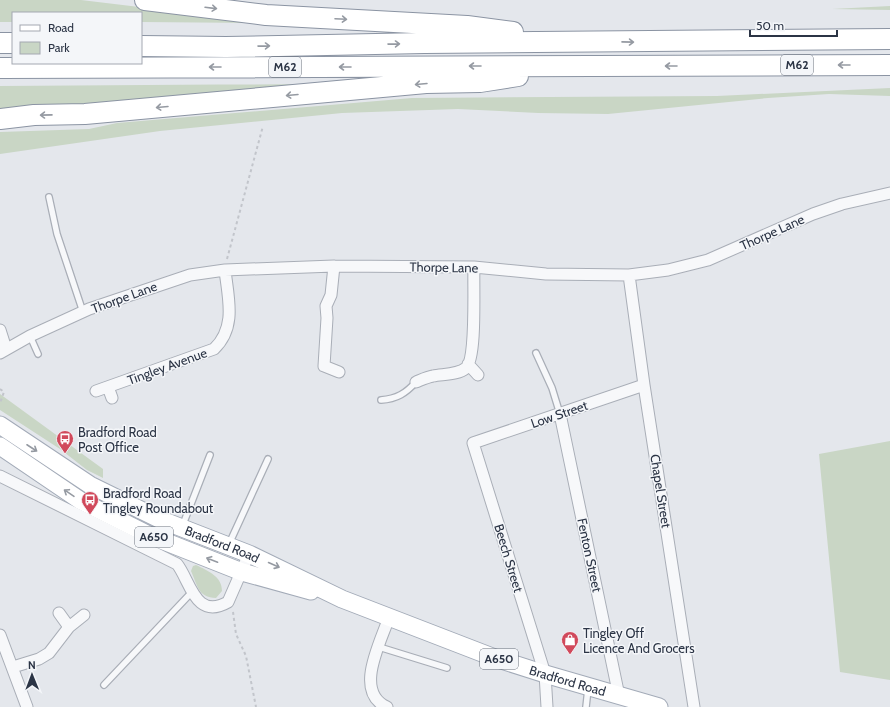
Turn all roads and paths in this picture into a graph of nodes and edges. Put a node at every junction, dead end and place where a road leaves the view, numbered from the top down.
1 (145, 0) edge
2 (890, 39) edge
3 (589, 42) junction
4 (0, 43) edge
5 (12, 43) edge
6 (142, 46) edge
7 (890, 65) edge
8 (570, 66) junction
9 (0, 68) edge
10 (0, 119) edge
11 (262, 126) dead end
12 (890, 193) edge
13 (49, 197) dead end
14 (334, 266) junction
15 (474, 267) junction
16 (224, 270) junction
17 (629, 275) junction
18 (82, 312) junction
19 (0, 330) edge
20 (30, 336) junction
21 (3, 351) edge
22 (536, 353) dead end
23 (38, 354) dead end
24 (468, 364) junction
25 (339, 372) dead end
26 (478, 375) dead end
27 (416, 382) joint
28 (644, 385) junction
29 (108, 387) junction
30 (0, 389) edge
31 (96, 392) dead end
32 (112, 398) dead end
33 (381, 400) dead end
34 (0, 403) edge
35 (560, 414) junction
36 (0, 426) edge
37 (473, 443) joint
38 (0, 446) edge
39 (210, 456) dead end
40 (268, 459) dead end
41 (0, 476) edge
42 (182, 527) junction
43 (228, 546) junction
44 (249, 554) junction
45 (242, 572) junction
46 (191, 593) junction
47 (342, 598) junction
48 (228, 602) junction
49 (59, 613) dead end
50 (84, 615) dead end
51 (389, 617) junction
52 (69, 627) junction
53 (0, 635) edge
54 (379, 647) junction
55 (13, 667) junction
56 (447, 668) dead end
57 (545, 674) junction
58 (104, 685) dead end
59 (588, 687) junction
60 (620, 696) junction
61 (27, 707) edge
62 (256, 707) edge
63 (387, 707) edge
64 (547, 707) edge
65 (586, 707) edge
66 (659, 707) edge
67 (694, 707) edge

1 -> 3 highway, M62
3 -> 2 highway, M62
6 -> 3 highway, M62
4 - 5 highway
7 -> 8 highway, M62
8 -> 9 highway, M62
8 -> 10 highway, M62
11 - 16 path
12 - 17 street, Thorpe Lane
13 - 18 lane
14 - 15 street, Thorpe Lane
14 - 16 street, Thorpe Lane
14 - 25 street
15 - 17 street, Thorpe Lane
15 - 24 street
16 - 18 street, Thorpe Lane
16 - 29 street, Tingley Avenue
17 - 28 street, Chapel Street
18 - 20 street, Thorpe Lane
19 - 21 street
20 - 21 street, Thorpe Lane
20 - 23 lane
22 - 35 lane
24 - 26 street
24 - 27 street
27 - 33 lane
28 - 35 street, Low Street
28 - 67 street, Chapel Street
29 - 31 street, Tingley Avenue
29 - 32 street
30 - 34 path
35 - 37 street, Low Street
35 - 60 street, Fenton Street
36 -> 42 main road, Bradford Road / A650
37 - 57 street, Beech Street
45 -> 38 main road, Bradford Road / A650
39 - 42 lane
40 - 43 lane
41 - 46 street
42 - 43 main road, Bradford Road / A650
43 - 44 main road, Bradford Road / A650
44 - 45 street
44 -> 47 main road, Bradford Road / A650
45 - 47 main road, Bradford Road / A650
45 - 48 street, Bradford Road
46 - 48 street
46 - 58 lane
47 - 51 main road, Bradford Road / A650
48 - 62 path
49 - 52 street
50 - 52 street
51 - 54 street
51 - 57 main road, Bradford Road / A650
52 - 55 street
53 - 55 street
54 - 56 lane
54 - 63 street
55 - 61 street
57 - 59 main road, Bradford Road / A650
57 - 64 street, Beech Street
59 - 60 main road, Bradford Road / A650
59 - 65 lane
60 - 66 main road, Bradford Road / A650

